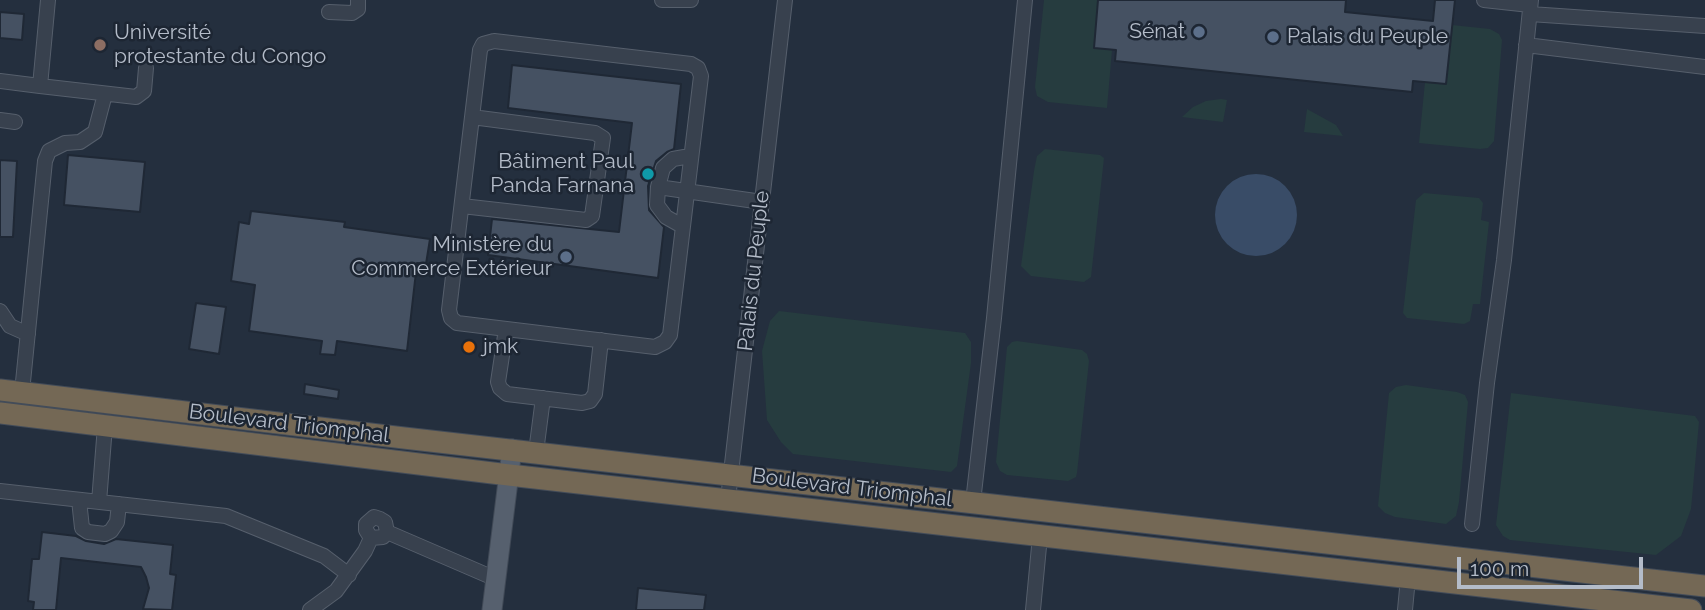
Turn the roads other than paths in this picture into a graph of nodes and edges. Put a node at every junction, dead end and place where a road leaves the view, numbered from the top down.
1 (48, 0) edge
2 (358, 0) edge
3 (662, 0) edge
4 (691, 0) edge
5 (785, 0) edge
6 (1025, 0) edge
7 (1484, 0) edge
8 (1530, 6) edge
9 (329, 12) dead end
10 (1705, 26) edge
11 (1526, 45) junction
12 (1705, 67) edge
13 (146, 68) dead end
14 (0, 81) edge
15 (40, 86) junction
16 (106, 94) junction
17 (472, 117) junction
18 (0, 120) edge
19 (15, 122) dead end
20 (691, 156) junction
21 (658, 187) junction
22 (687, 191) junction
23 (762, 202) junction
24 (462, 206) junction
25 (682, 226) junction
26 (0, 311) edge
27 (506, 329) junction
28 (28, 334) junction
29 (601, 340) junction
30 (0, 390) edge
31 (22, 392) junction
32 (543, 398) junction
33 (0, 414) edge
34 (106, 426) junction
35 (512, 449) junction
36 (536, 452) junction
37 (730, 474) junction
38 (509, 475) junction
39 (0, 491) edge
40 (728, 499) junction
41 (79, 500) junction
42 (99, 502) junction
43 (973, 502) junction
44 (120, 504) junction
45 (1472, 524) dead end
46 (1040, 536) junction
47 (349, 575) junction
48 (1408, 578) junction
49 (496, 579) junction
50 (1705, 586) edge
51 (310, 610) edge
52 (492, 610) edge
53 (1033, 610) edge
54 (1405, 610) edge
55 (1691, 610) edge

1 - 15 street
2 - 9 street
3 - 4 street
5 - 23 street, Palais du Peuple
6 - 43 street
7 - 8 street
8 - 10 street
8 - 11 street
11 - 12 street
11 - 45 street
13 - 16 street
14 - 15 street
15 - 16 street
16 - 28 street
17 - 20 street
17 - 24 street
17 - 24 street
18 - 19 street
20 - 21 street
20 - 22 street
21 - 22 street
21 - 25 street
22 - 23 street
22 - 25 street
23 - 37 street, Palais du Peuple
24 - 27 street
25 - 29 street
26 - 28 street
27 - 29 street
27 - 32 street
28 - 31 street
29 - 32 street
30 - 31 highway, Boulevard Triomphal
31 - 35 highway, Boulevard Triomphal
32 - 36 street
33 - 34 highway, Boulevard Triomphal
34 - 38 highway, Boulevard Triomphal
34 - 42 street
35 - 36 highway, Boulevard Triomphal
35 - 38 main road
36 - 37 highway, Boulevard Triomphal
37 - 40 street, Palais du Peuple
37 - 43 highway, Boulevard Triomphal
38 - 40 highway, Boulevard Triomphal
38 - 49 main road
39 - 41 street
40 - 46 highway, Boulevard Triomphal
41 - 42 street
41 - 44 street
42 - 44 street
43 - 50 highway, Boulevard Triomphal
44 - 47 street
46 - 48 highway, Boulevard Triomphal
46 - 53 street
47 - 49 street
47 - 51 street
48 - 54 street
48 - 55 highway, Boulevard Triomphal
49 - 52 main road

